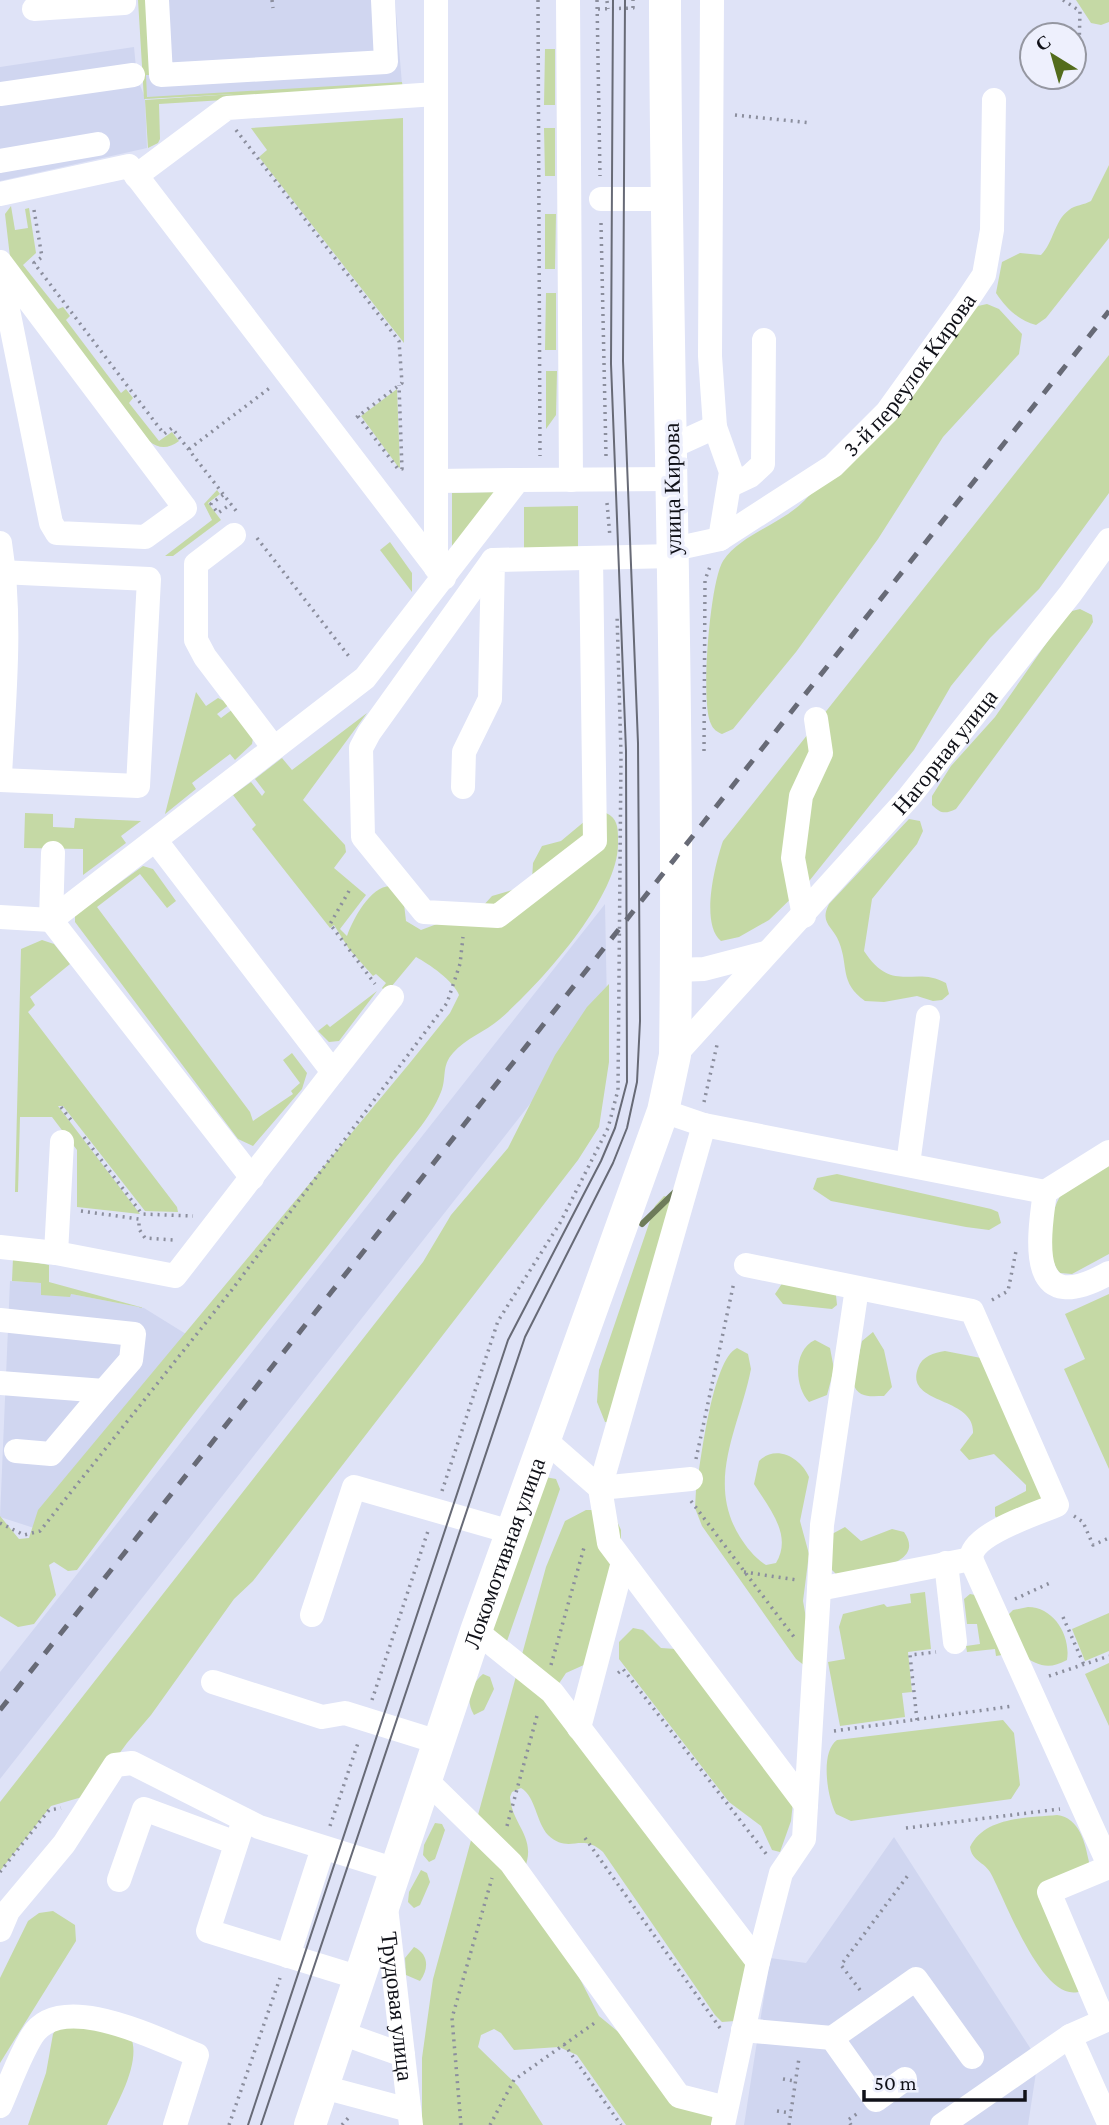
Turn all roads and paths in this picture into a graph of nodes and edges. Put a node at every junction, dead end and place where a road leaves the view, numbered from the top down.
1 (124, 0) edge
2 (157, 0) edge
3 (272, 0) edge
4 (383, 0) edge
5 (436, 0) edge
6 (538, 0) edge
7 (568, 0) edge
8 (597, 0) edge
9 (633, 0) edge
10 (665, 0) edge
11 (712, 0) edge
12 (1063, 0) edge
13 (607, 1) edge
14 (273, 8) dead end
15 (34, 9) dead end
16 (597, 9) junction
17 (608, 9) junction
18 (1080, 21) edge
19 (133, 75) dead end
20 (0, 94) edge
21 (436, 94) junction
22 (994, 100) dead end
23 (223, 111) junction
24 (733, 115) dead end
25 (811, 122) dead end
26 (98, 144) dead end
27 (0, 161) edge
28 (136, 176) junction
29 (30, 188) junction
30 (0, 194) edge
31 (665, 199) junction
32 (601, 200) junction
33 (0, 262) edge
34 (0, 270) edge
35 (764, 340) dead end
36 (263, 376) dead end
37 (399, 385) junction
38 (271, 387) junction
39 (279, 397) dead end
40 (358, 416) junction
41 (715, 427) junction
42 (334, 435) junction
43 (671, 447) junction
44 (189, 449) junction
45 (672, 479) junction
46 (529, 480) junction
47 (571, 480) junction
48 (606, 480) junction
49 (436, 481) junction
50 (731, 485) junction
51 (223, 495) junction
52 (231, 504) junction
53 (243, 529) junction
54 (720, 539) junction
55 (1109, 540) edge
56 (0, 543) edge
57 (674, 553) junction
58 (601, 558) junction
59 (494, 560) junction
60 (2, 572) edge
61 (440, 573) junction
62 (616, 607) dead end
63 (360, 651) dead end
64 (350, 659) junction
65 (365, 678) junction
66 (704, 694) dead end
67 (816, 719) dead end
68 (274, 748) junction
69 (0, 778) edge
70 (463, 787) dead end
71 (156, 841) junction
72 (53, 853) dead end
73 (349, 891) dead end
74 (465, 914) junction
75 (804, 916) junction
76 (0, 917) edge
77 (51, 920) junction
78 (765, 953) junction
79 (676, 974) junction
80 (386, 995) joint
81 (928, 1017) dead end
82 (719, 1040) dead end
83 (675, 1055) junction
84 (333, 1072) junction
85 (61, 1107) dead end
86 (663, 1111) junction
87 (704, 1125) junction
88 (62, 1142) dead end
89 (1109, 1152) edge
90 (908, 1164) junction
91 (252, 1178) junction
92 (1045, 1192) junction
93 (59, 1208) junction
94 (202, 1217) dead end
95 (177, 1240) dead end
96 (1018, 1243) dead end
97 (0, 1247) edge
98 (56, 1253) junction
99 (741, 1269) joint
100 (1109, 1273) edge
101 (858, 1288) junction
102 (972, 1311) junction
103 (0, 1320) edge
104 (0, 1383) edge
105 (104, 1391) junction
106 (545, 1440) junction
107 (16, 1451) dead end
108 (683, 1479) junction
109 (600, 1488) junction
110 (1058, 1505) junction
111 (435, 1510) junction
112 (0, 1523) edge
113 (511, 1532) junction
114 (1109, 1538) edge
115 (586, 1541) dead end
116 (971, 1559) junction
117 (623, 1562) junction
118 (946, 1563) junction
119 (744, 1572) junction
120 (1050, 1583) dead end
121 (819, 1586) junction
122 (994, 1609) junction
123 (312, 1615) dead end
124 (1063, 1617) dead end
125 (476, 1631) junction
126 (955, 1641) joint
127 (1109, 1656) edge
128 (814, 1663) junction
129 (1084, 1665) junction
130 (213, 1682) dead end
131 (545, 1686) junction
132 (1032, 1693) junction
133 (587, 1698) junction
134 (365, 1720) junction
135 (917, 1720) junction
136 (579, 1728) junction
137 (811, 1734) junction
138 (438, 1742) junction
139 (425, 1779) junction
140 (91, 1801) junction
141 (806, 1805) junction
142 (1083, 1806) junction
143 (906, 1828) dead end
144 (240, 1832) junction
145 (585, 1838) dead end
146 (323, 1848) junction
147 (500, 1852) junction
148 (1109, 1866) edge
149 (396, 1870) junction
150 (0, 1872) edge
151 (781, 1873) junction
152 (909, 1874) dead end
153 (119, 1881) dead end
154 (386, 1902) junction
155 (0, 1930) edge
156 (288, 1956) junction
157 (758, 1962) junction
158 (360, 1978) junction
159 (615, 2008) junction
160 (873, 2009) junction
161 (341, 2033) junction
162 (803, 2035) junction
163 (1070, 2036) junction
164 (832, 2038) junction
165 (740, 2041) junction
166 (564, 2044) junction
167 (403, 2055) junction
168 (972, 2057) dead end
169 (783, 2078) dead end
170 (905, 2079) dead end
171 (796, 2081) junction
172 (323, 2087) junction
173 (0, 2106) edge
174 (777, 2111) dead end
175 (791, 2113) junction
176 (725, 2116) edge
177 (410, 2118) edge
178 (1109, 2123) edge
179 (175, 2125) edge
180 (229, 2125) edge
181 (310, 2125) edge
182 (461, 2125) edge
183 (490, 2125) edge
184 (621, 2125) edge
185 (789, 2125) edge
186 (942, 2125) edge

1 - 15 street
2 - 4 street
3 - 14 path
5 - 21 street
6 - 46 path
7 - 47 street
8 - 16 path
9 - 17 path
10 - 31 main road, улица Кирова
11 - 41 street
12 - 18 path
13 - 17 path
16 - 17 path
16 - 32 path
19 - 20 street
21 - 23 street
21 - 49 street
22 - 54 street, 3-й переулок Кирова
23 - 28 street
23 - 37 path
24 - 25 path
26 - 27 street
28 - 29 street
28 - 42 street
29 - 30 street
29 - 44 path
31 - 32 street
31 - 43 main road, улица Кирова
32 - 48 path
33 - 34 street
35 - 50 street
36 - 38 path
37 - 40 path
37 - 40 path
38 - 39 path
38 - 44 path
40 - 42 path
41 - 43 street
41 - 50 street
42 - 61 street
43 - 45 main road, улица Кирова
44 - 51 path
45 - 48 street
45 - 57 main road, улица Кирова
46 - 47 street
46 - 49 street
46 - 61 street
47 - 48 street
48 - 58 path
49 - 61 street
50 - 54 street
51 - 52 path
51 - 52 path
52 - 53 path
53 - 64 path
53 - 68 street
54 - 57 street, 3-й переулок Кирова
54 - 66 path
55 - 75 street, Нагорная улица
56 - 60 street
57 - 58 street, 3-й переулок Кирова
57 - 79 main road, улица Кирова
58 - 59 street, 3-й переулок Кирова
58 - 74 street
59 - 70 street
59 - 74 street
60 - 69 street
60 - 69 street
61 - 65 street
62 - 111 path
63 - 64 path
64 - 65 path
65 - 68 street
67 - 75 street
68 - 71 street
71 - 77 street
71 - 84 street
72 - 77 street
73 - 80 path
74 - 112 path
75 - 78 street, Нагорная улица
76 - 77 street
77 - 91 street
78 - 79 street, Нагорная улица
78 - 83 street, Нагорная улица
79 - 83 main road, Локомотивная улица
80 - 84 street
81 - 90 street
82 - 87 path
83 - 86 main road, Локомотивная улица
84 - 91 street
85 - 94 path
86 - 87 street
86 - 106 main road, Локомотивная улица
87 - 90 street
87 - 109 street
88 - 93 street
89 - 92 street
90 - 92 street
91 - 98 street
92 - 100 street
93 - 95 path
93 - 98 street
96 - 102 path
97 - 98 street
99 - 101 street
99 - 108 path
101 - 102 street
101 - 121 street
102 - 110 street
103 - 105 street
104 - 105 street
105 - 107 street
106 - 109 street
106 - 113 main road, Локомотивная улица
108 - 109 street
108 - 119 path
109 - 117 street
110 - 114 path
110 - 116 street
111 - 113 street
111 - 123 street
111 - 134 path
113 - 125 main road, Локомотивная улица
115 - 131 path
116 - 118 street
116 - 122 street
117 - 133 street
117 - 141 street
118 - 121 street
118 - 126 street
119 - 121 path
119 - 128 path
120 - 122 path
121 - 128 street
122 - 132 street
124 - 129 path
125 - 131 street
125 - 138 main road, Локомотивная улица
126 - 135 path
127 - 129 path
128 - 137 street
129 - 132 path
130 - 134 street
131 - 136 street
131 - 147 path
132 - 135 path
132 - 142 street
133 - 136 street
133 - 151 path
134 - 138 street
134 - 146 path
135 - 137 path
136 - 157 street
137 - 141 street
138 - 139 main road, Локомотивная улица
139 - 147 street
139 - 149 main road, Локомотивная улица
140 - 144 street
140 - 150 path
140 - 155 street
141 - 151 street
142 - 143 path
142 - 148 street
144 - 146 street
144 - 153 street
144 - 156 street
145 - 165 path
146 - 149 street
146 - 156 street
147 - 159 street
147 - 182 path
148 - 163 street
149 - 154 main road, Локомотивная улица
151 - 157 street
152 - 160 path
154 - 158 main road, Локомотивная улица
154 - 167 street, Трудовая улица
156 - 158 street
156 - 180 path
157 - 165 street
158 - 161 main road, Локомотивная улица
159 - 166 path
159 - 176 street
160 - 164 street
160 - 168 street
161 - 167 street
161 - 172 main road, Локомотивная улица
162 - 164 street
162 - 165 street
162 - 171 path
163 - 178 street
163 - 186 street
164 - 170 street
165 - 176 street
166 - 183 path
166 - 184 path
167 - 177 street, Трудовая улица
169 - 171 path
171 - 175 path
172 - 177 street, Трудовая улица
172 - 181 main road, Локомотивная улица
173 - 179 street
174 - 175 path
175 - 185 path

